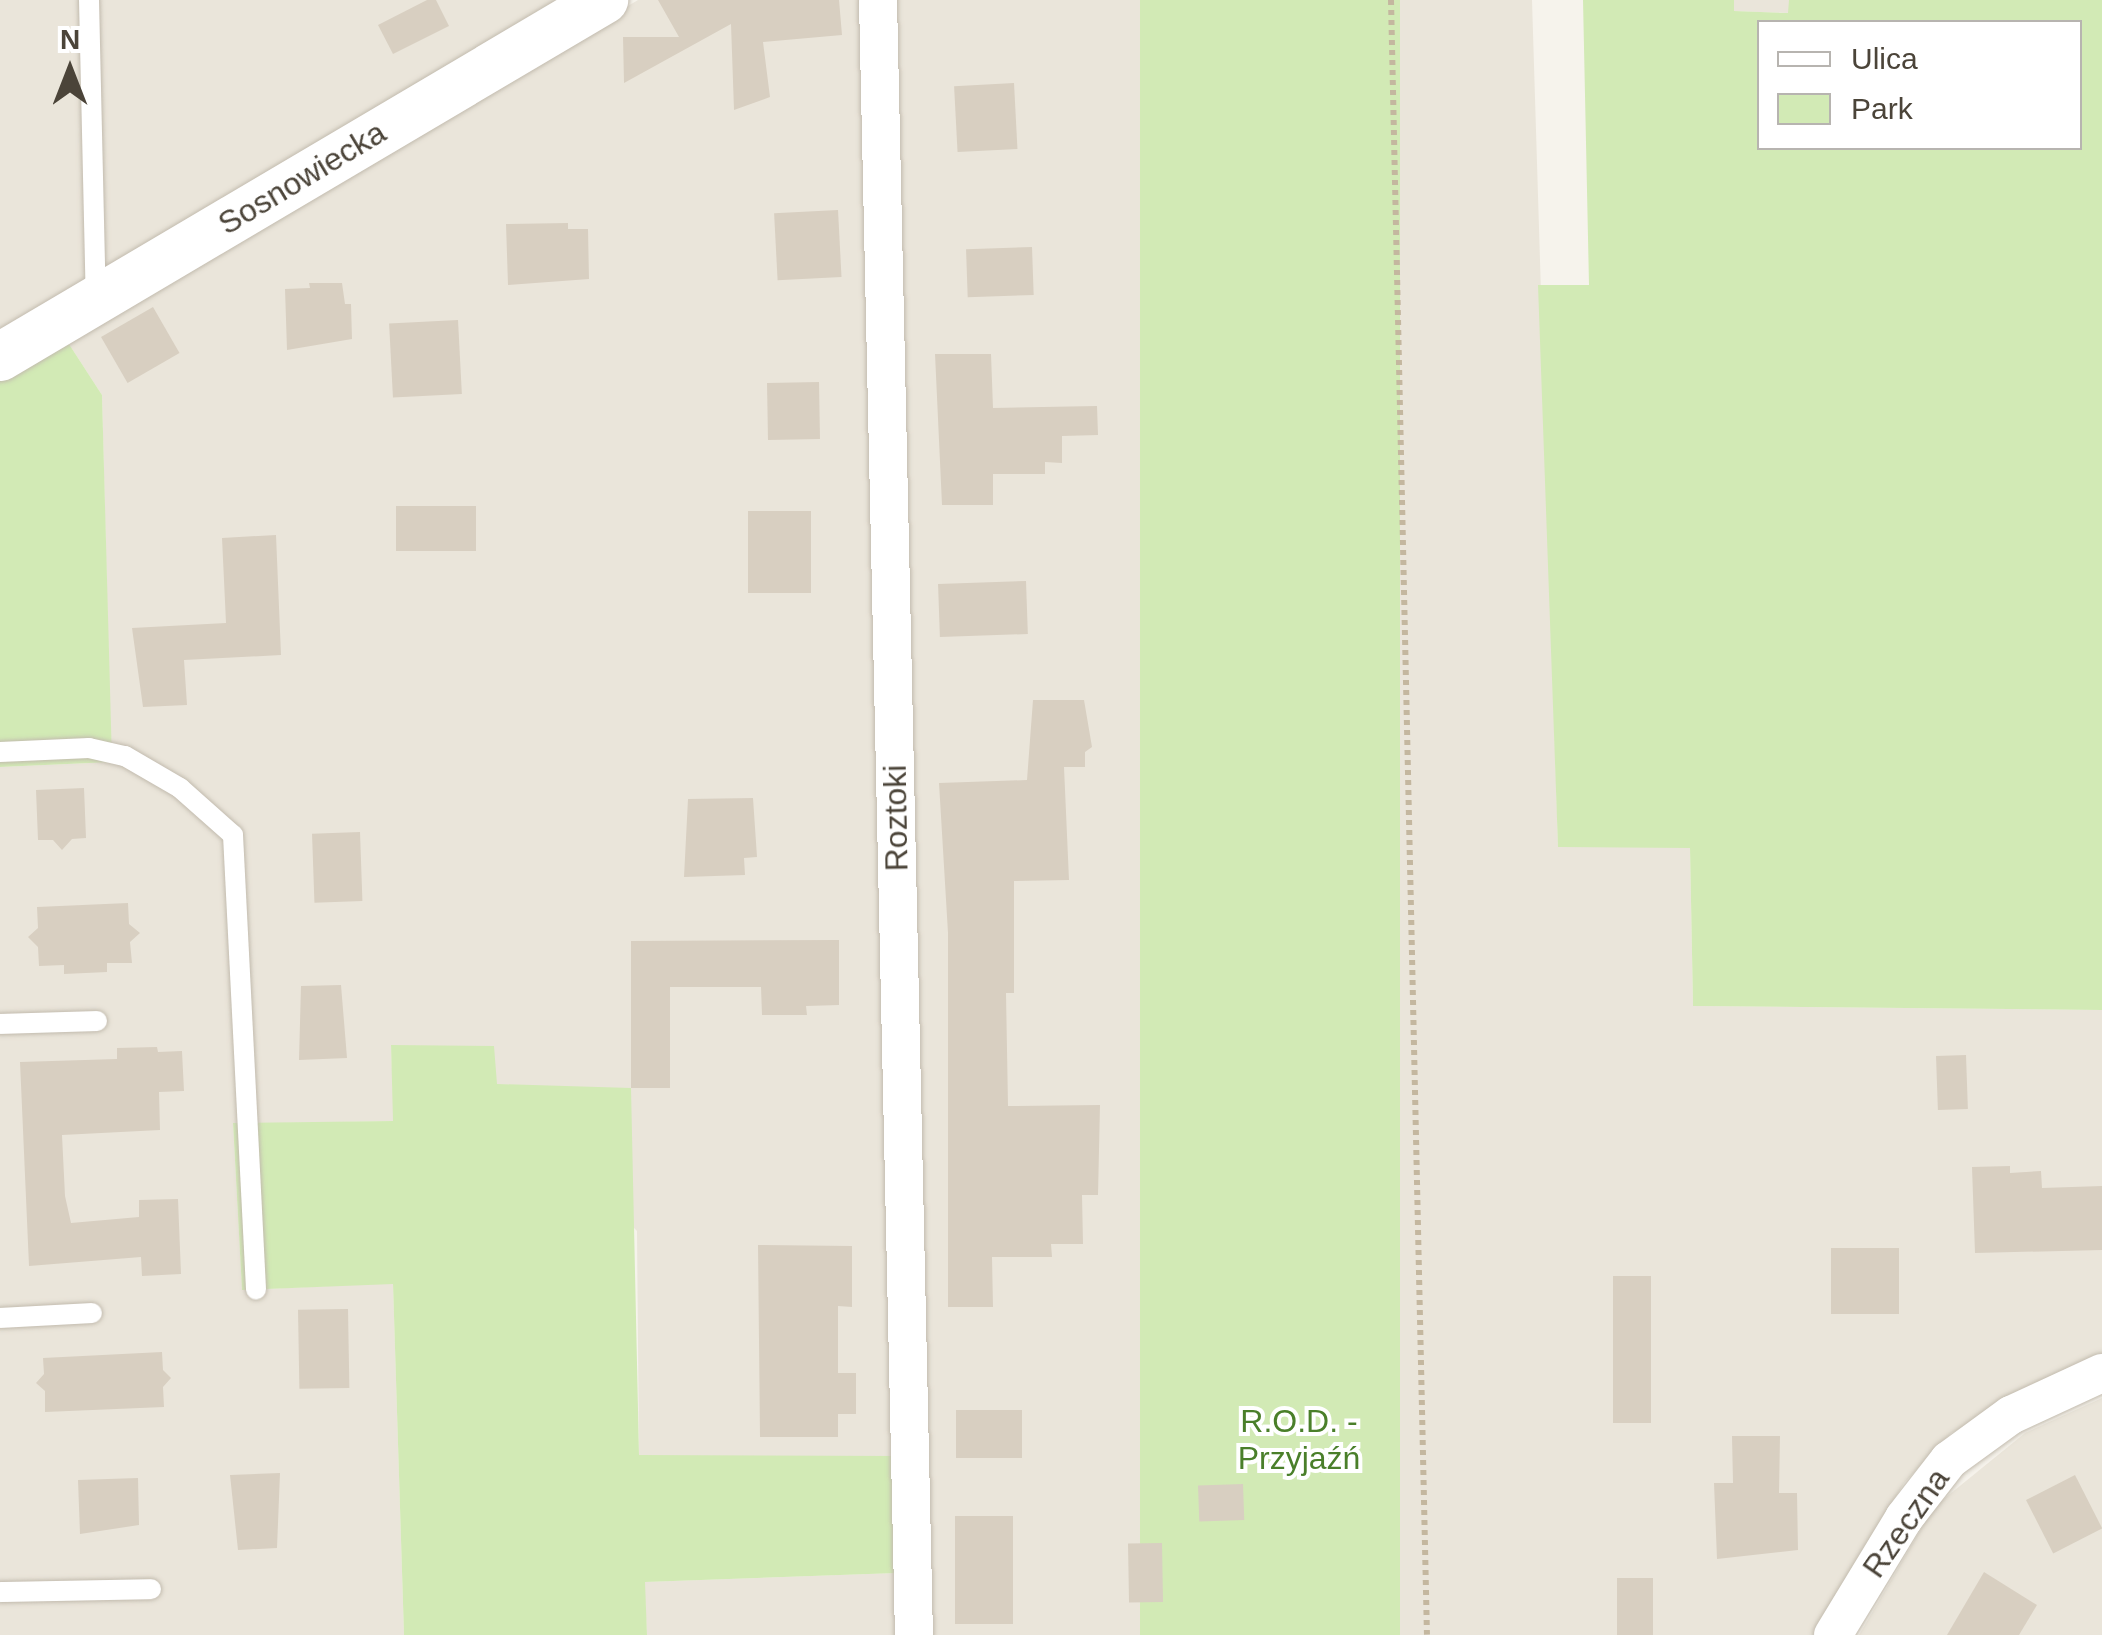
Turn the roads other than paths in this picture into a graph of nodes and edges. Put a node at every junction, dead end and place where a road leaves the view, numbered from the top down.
1 (89, 0) edge
2 (604, 0) edge
3 (878, 0) edge
4 (96, 300) junction
5 (0, 357) edge
6 (0, 752) edge
7 (97, 1021) dead end
8 (0, 1024) edge
9 (256, 1289) dead end
10 (92, 1313) dead end
11 (0, 1318) edge
12 (2102, 1373) edge
13 (151, 1589) dead end
14 (0, 1592) edge
15 (914, 1635) edge
16 (1833, 1635) edge

1 - 4 lane
2 - 4 street, Sosnowiecka
3 - 15 street, Roztoki
4 - 5 street, Sosnowiecka
6 - 9 lane
7 - 8 lane
10 - 11 lane
12 - 16 street, Rzeczna
13 - 14 lane

